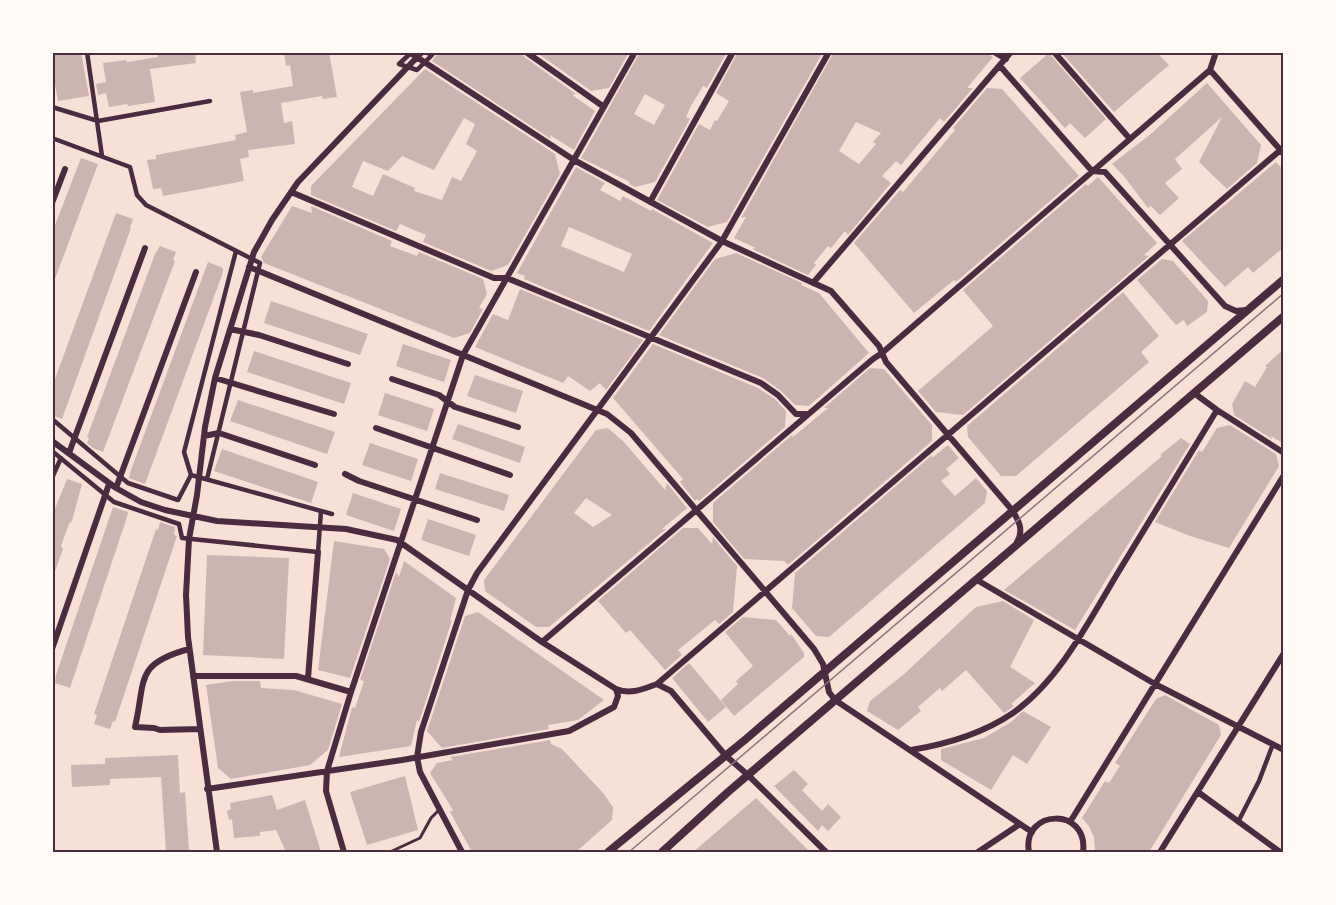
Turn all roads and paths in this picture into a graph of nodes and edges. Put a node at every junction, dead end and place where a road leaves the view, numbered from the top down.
1 (87, 52) edge
2 (526, 52) edge
3 (635, 52) edge
4 (733, 52) edge
5 (829, 52) edge
6 (994, 52) edge
7 (1011, 52) edge
8 (1054, 52) edge
9 (1216, 52) edge
10 (410, 53) edge
11 (422, 54) edge
12 (1006, 59) junction
13 (425, 62) junction
14 (1000, 66) junction
15 (408, 67) junction
16 (1210, 69) junction
17 (210, 101) dead end
18 (52, 107) edge
19 (604, 107) junction
20 (98, 121) junction
21 (52, 138) edge
22 (1130, 139) junction
23 (1282, 150) edge
24 (102, 156) junction
25 (574, 160) junction
26 (65, 169) dead end
27 (1092, 171) junction
28 (291, 192) junction
29 (650, 202) junction
30 (52, 203) edge
31 (722, 241) junction
32 (1169, 245) junction
33 (145, 248) dead end
34 (236, 251) junction
35 (252, 259) junction
36 (249, 267) junction
37 (258, 271) junction
38 (196, 272) dead end
39 (507, 278) junction
40 (1284, 279) edge
41 (813, 283) junction
42 (1249, 308) junction
43 (1284, 316) edge
44 (230, 329) junction
45 (243, 332) junction
46 (651, 337) junction
47 (882, 353) junction
48 (463, 355) junction
49 (348, 364) dead end
50 (215, 378) junction
51 (392, 379) dead end
52 (231, 383) junction
53 (1194, 393) junction
54 (448, 401) junction
55 (598, 409) junction
56 (1217, 410) junction
57 (808, 413) junction
58 (334, 414) dead end
59 (52, 419) edge
60 (518, 427) dead end
61 (375, 429) dead end
62 (219, 433) junction
63 (948, 434) junction
64 (204, 436) junction
65 (74, 438) junction
66 (52, 441) edge
67 (432, 450) junction
68 (52, 451) edge
69 (69, 453) junction
70 (1284, 453) edge
71 (61, 458) junction
72 (315, 465) dead end
73 (345, 474) dead end
74 (191, 475) junction
75 (510, 475) dead end
76 (1284, 475) edge
77 (120, 477) junction
78 (200, 477) junction
79 (52, 478) edge
80 (207, 479) junction
81 (110, 484) junction
82 (116, 488) junction
83 (105, 496) junction
84 (416, 500) junction
85 (696, 510) junction
86 (1012, 510) junction
87 (321, 511) junction
88 (332, 514) dead end
89 (193, 517) junction
90 (477, 520) dead end
91 (320, 526) junction
92 (189, 539) junction
93 (402, 543) junction
94 (1013, 548) junction
95 (318, 552) junction
96 (977, 580) junction
97 (468, 590) junction
98 (766, 591) junction
99 (1078, 639) junction
100 (542, 642) junction
101 (52, 649) edge
102 (189, 650) junction
103 (1284, 653) edge
104 (825, 671) junction
105 (193, 675) junction
106 (308, 678) junction
107 (657, 684) junction
108 (1155, 684) junction
109 (616, 689) junction
110 (351, 692) junction
111 (835, 700) junction
112 (1239, 726) junction
113 (200, 729) junction
114 (1273, 744) junction
115 (910, 750) junction
116 (1284, 750) edge
117 (726, 756) junction
118 (417, 757) junction
119 (327, 771) junction
120 (748, 775) junction
121 (207, 789) junction
122 (1197, 792) junction
123 (440, 809) junction
124 (1070, 822) junction
125 (1238, 822) junction
126 (1020, 824) junction
127 (1032, 832) junction
128 (666, 851) edge
129 (217, 852) edge
130 (344, 852) edge
131 (390, 852) edge
132 (462, 852) edge
133 (608, 852) edge
134 (826, 852) edge
135 (978, 852) edge
136 (1029, 852) edge
137 (1083, 852) edge
138 (1160, 852) edge
139 (1280, 852) edge

1 - 20 street
2 - 19 street
3 - 19 street
4 - 29 street
5 - 31 street
6 - 12 street
7 - 12 street
8 - 22 street
9 - 16 street
10 - 11 street
10 - 15 street
11 - 13 street
11 - 15 street
12 - 14 street
13 - 15 street
13 - 25 street
14 - 27 street
14 - 41 street
15 - 28 street
16 - 22 street
16 - 23 street
17 - 20 street
18 - 20 street
19 - 25 street
20 - 24 street
21 - 24 street
22 - 27 street
23 - 32 street
24 - 34 street
25 - 29 street
25 - 39 street
26 - 30 street
27 - 32 street
27 - 47 street
28 - 35 street
28 - 39 street
29 - 31 street
31 - 41 street
31 - 46 street
32 - 42 street
32 - 63 street
33 - 65 street
34 - 35 street
34 - 74 street
35 - 36 street
35 - 37 street
36 - 37 street
36 - 44 street
37 - 45 street
37 - 48 street
38 - 77 street
39 - 46 street
39 - 48 street
40 - 42 street
41 - 47 street
42 - 86 street
43 - 53 street
44 - 45 street
44 - 50 street
45 - 49 street
45 - 52 street
46 - 55 street
46 - 57 street
47 - 57 street
47 - 63 street
48 - 54 street
48 - 55 street
50 - 52 street
50 - 64 street
51 - 54 street
52 - 58 street
52 - 62 street
53 - 56 street
53 - 94 street
54 - 60 street
54 - 67 street
55 - 85 street
55 - 97 street
56 - 70 street
56 - 99 street
57 - 85 street
59 - 65 street
61 - 67 street
62 - 64 street
62 - 72 street
62 - 80 street
63 - 86 street
63 - 98 street
64 - 78 street
65 - 69 street
65 - 77 street
66 - 69 street
67 - 75 street
67 - 84 street
68 - 71 street
69 - 81 street
71 - 79 street
71 - 83 street
73 - 84 street
74 - 77 street
74 - 78 street
76 - 108 street
77 - 82 street
78 - 80 street
78 - 89 street
80 - 87 street
81 - 82 street
81 - 83 street
82 - 89 street
83 - 92 street
83 - 101 street
84 - 90 street
84 - 93 street
85 - 98 street
85 - 100 street
86 - 94 street
86 - 104 street
87 - 88 street
87 - 91 street
89 - 91 street
89 - 92 street
91 - 93 street
91 - 95 street
92 - 95 street
92 - 102 street
93 - 97 street
93 - 110 street
94 - 96 street
95 - 106 street
96 - 99 street
96 - 111 street
97 - 100 street
97 - 118 street
98 - 104 street
98 - 107 street
99 - 108 street
99 - 115 street
100 - 109 street
102 - 105 street
102 - 113 street
103 - 112 street
104 - 111 street
104 - 117 street
105 - 106 street
105 - 113 street
106 - 110 street
107 - 109 street
107 - 117 street
108 - 112 street
108 - 124 street
109 - 118 street
110 - 119 street
111 - 115 street
111 - 120 street
112 - 114 street
112 - 122 street
113 - 121 street
114 - 116 street
114 - 125 street
115 - 126 street
117 - 120 street
117 - 133 street
118 - 119 street
118 - 123 street
119 - 121 street
119 - 130 street
120 - 128 street
120 - 134 street
121 - 129 street
122 - 125 street
122 - 138 street
123 - 131 lane
123 - 132 street
124 - 127 street
124 - 137 street
125 - 139 street
126 - 127 street
126 - 135 street
127 - 136 street

